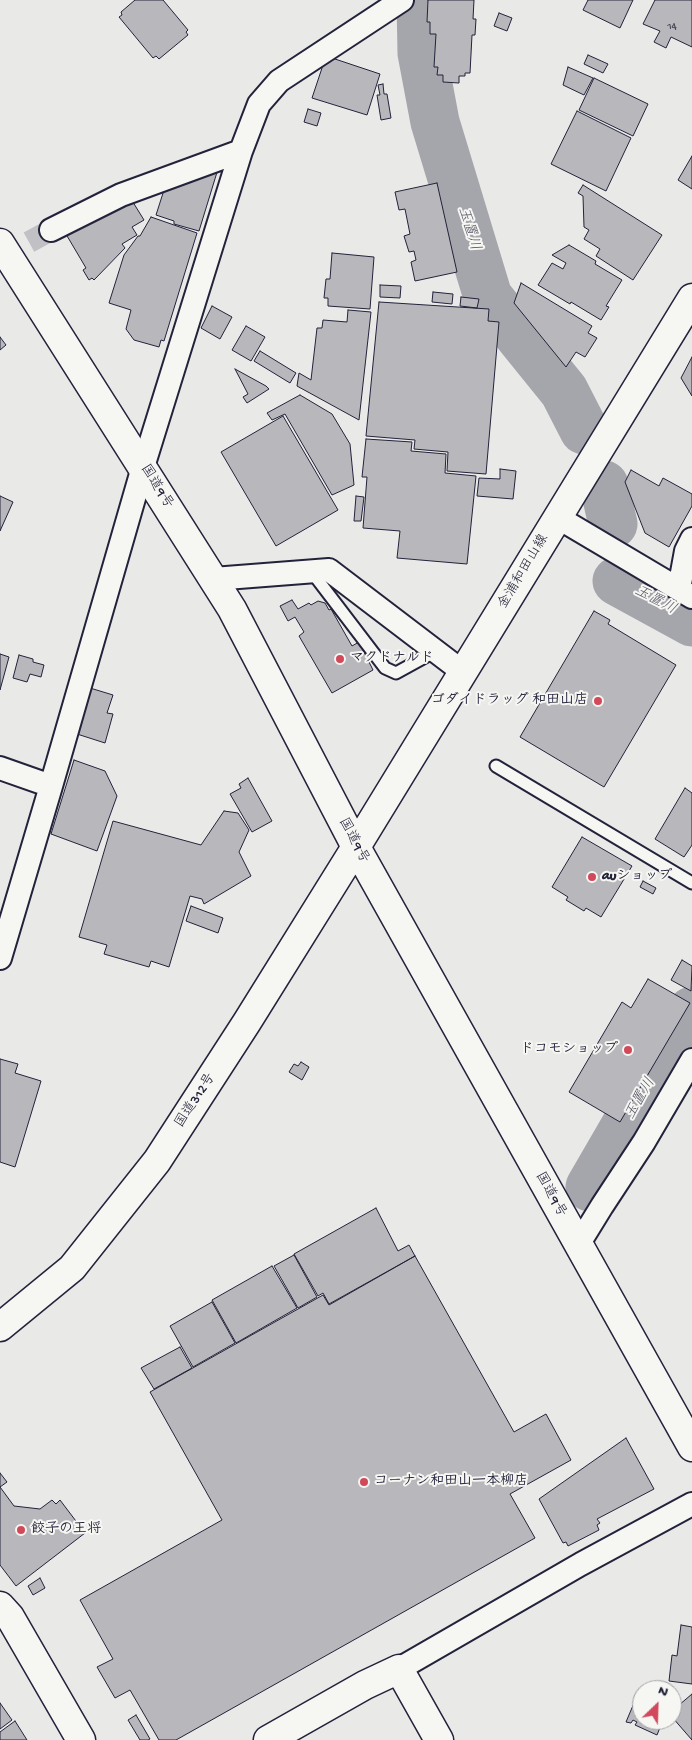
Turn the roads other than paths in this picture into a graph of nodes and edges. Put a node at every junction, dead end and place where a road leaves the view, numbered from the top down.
1 (402, 0) edge
2 (241, 151) junction
3 (51, 230) tunnel mouth
4 (0, 243) edge
5 (692, 298) edge
6 (143, 467) junction
7 (557, 518) junction
8 (692, 539) edge
9 (311, 571) junction
10 (213, 579) junction
11 (686, 593) edge
12 (436, 651) junction
13 (463, 672) junction
14 (496, 766) dead end
15 (0, 768) edge
16 (51, 786) junction
17 (356, 847) junction
18 (692, 883) edge
19 (0, 958) edge
20 (692, 1060) edge
21 (578, 1245) junction
22 (0, 1327) edge
23 (692, 1447) edge
24 (692, 1504) edge
25 (0, 1606) edge
26 (398, 1669) junction
27 (80, 1740) edge
28 (268, 1740) edge
29 (439, 1740) edge

1 - 2 street
2 - 3 street
2 - 6 street
4 - 6 main road, 国道9号
5 - 7 main road, 金浦和田山線
6 - 10 main road, 国道9号
6 - 16 street
7 - 11 street
7 - 13 main road, 金浦和田山線
8 - 11 street
9 - 10 street
9 - 12 street
9 - 12 lane
10 - 17 main road, 国道9号
12 - 13 street
13 - 17 main road, 金浦和田山線
14 - 18 lane
15 - 16 street
16 - 19 street
17 - 21 main road, 国道9号
17 - 22 main road, 国道312号
20 - 21 street
21 - 23 main road, 国道9号
24 - 26 street
25 - 27 main road
26 - 28 main road
26 - 29 main road

